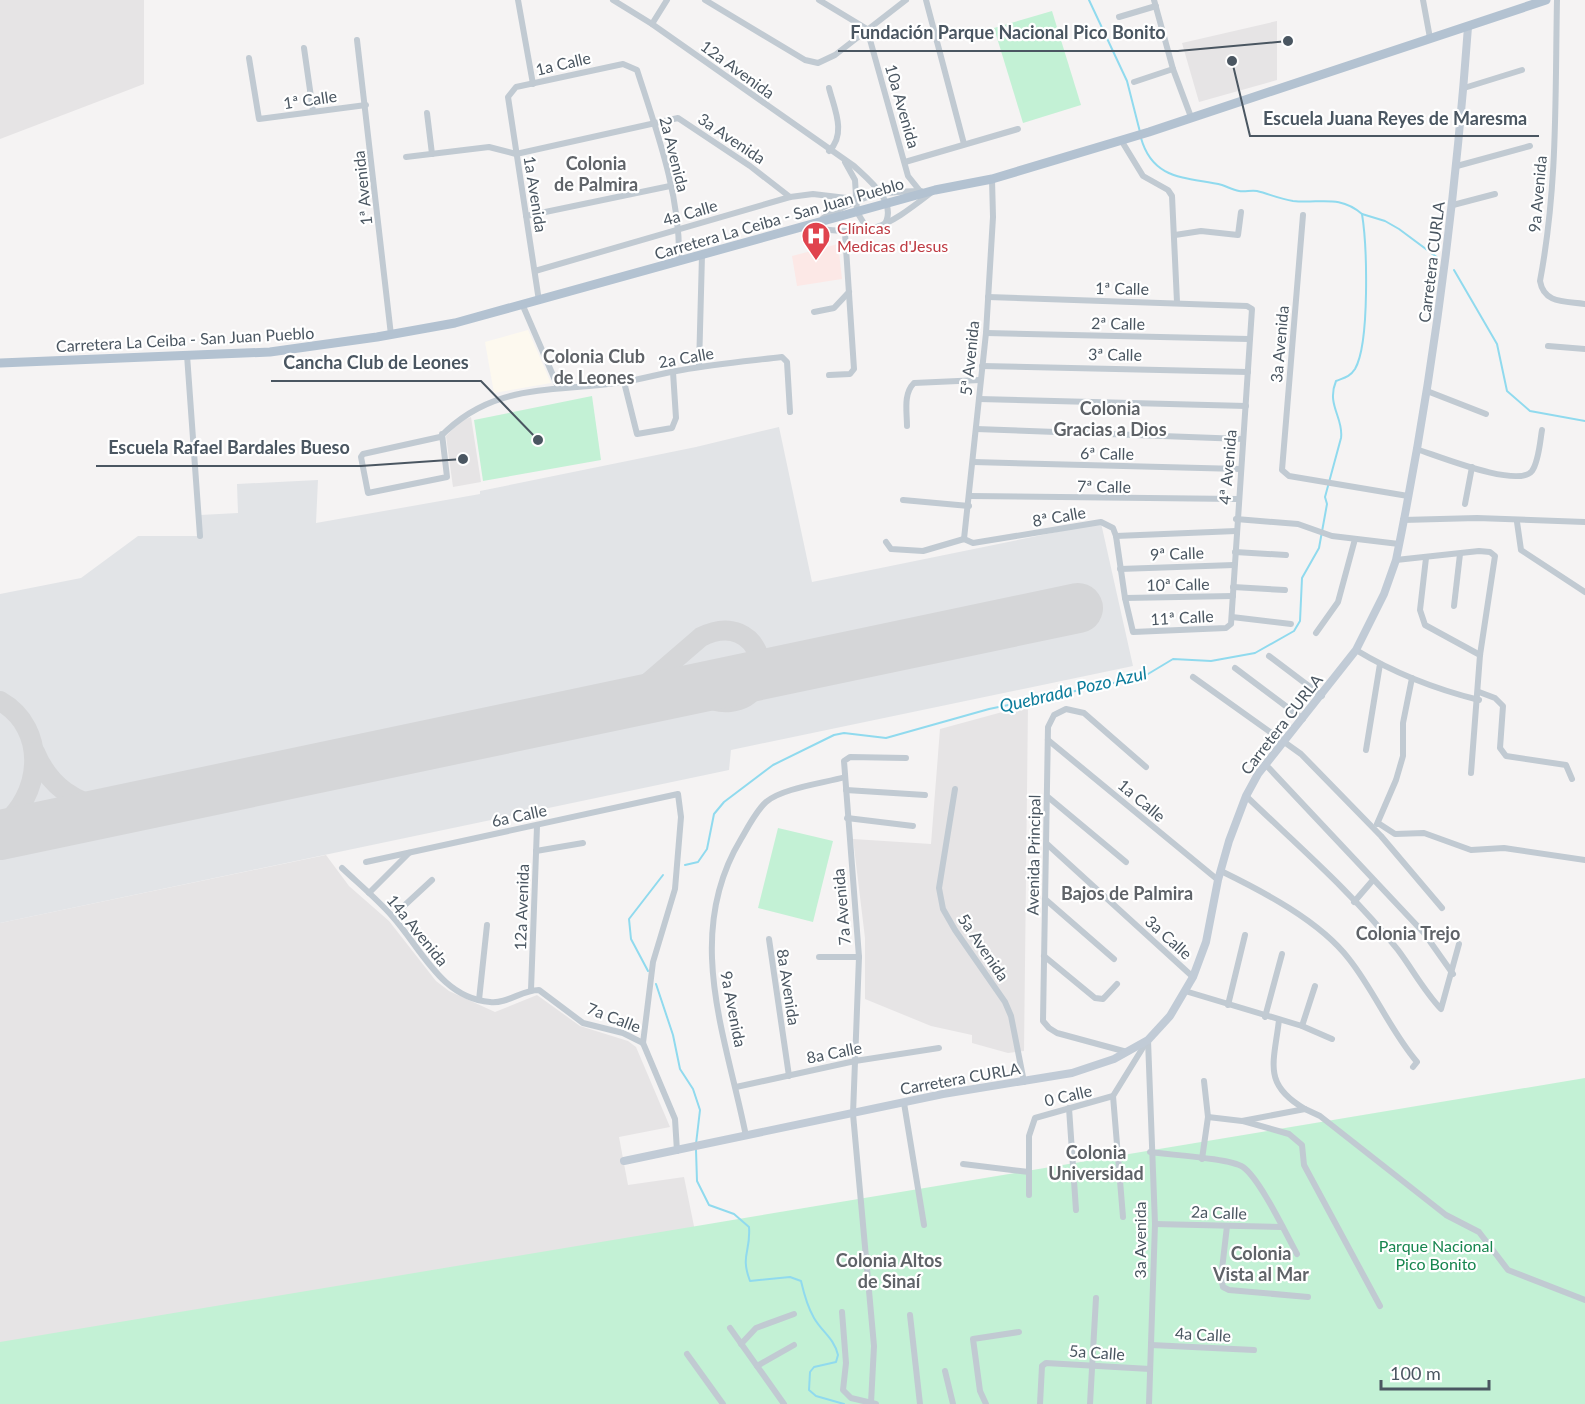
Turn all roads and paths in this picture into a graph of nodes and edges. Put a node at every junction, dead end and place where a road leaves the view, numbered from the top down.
1 (518, 0) edge
2 (613, 0) edge
3 (667, 0) edge
4 (705, 0) edge
5 (819, 0) edge
6 (906, 0) edge
7 (926, 0) edge
8 (1423, 0) edge
9 (1546, 0) edge
10 (1557, 0) edge
11 (1155, 3) edge
12 (1119, 17) dead end
13 (652, 24) junction
14 (1468, 27) junction
15 (867, 29) junction
16 (1430, 38) junction
17 (357, 39) dead end
18 (304, 48) dead end
19 (249, 58) dead end
20 (623, 64) joint
21 (1173, 69) junction
22 (1522, 70) dead end
23 (1134, 82) dead end
24 (533, 84) junction
25 (829, 88) dead end
26 (1464, 88) junction
27 (511, 92) joint
28 (366, 105) junction
29 (314, 111) junction
30 (427, 113) dead end
31 (1191, 117) junction
32 (654, 123) junction
33 (1017, 129) dead end
34 (1121, 140) junction
35 (964, 144) junction
36 (1530, 146) dead end
37 (829, 151) junction
38 (432, 154) junction
39 (516, 154) junction
40 (406, 157) dead end
41 (845, 162) junction
42 (904, 162) junction
43 (1457, 166) junction
44 (908, 176) junction
45 (993, 179) junction
46 (670, 186) junction
47 (935, 190) junction
48 (901, 191) junction
49 (920, 191) junction
50 (880, 193) junction
51 (1495, 194) dead end
52 (790, 197) junction
53 (855, 199) junction
54 (887, 204) junction
55 (1453, 205) junction
56 (856, 212) junction
57 (1241, 212) dead end
58 (1303, 215) dead end
59 (526, 216) junction
60 (807, 227) junction
61 (883, 227) junction
62 (680, 228) junction
63 (868, 230) junction
64 (845, 233) junction
65 (1175, 235) junction
66 (702, 255) junction
67 (679, 262) junction
68 (535, 271) junction
69 (849, 292) junction
70 (988, 297) junction
71 (539, 302) junction
72 (1177, 302) junction
73 (1585, 303) edge
74 (523, 306) junction
75 (814, 312) dead end
76 (1252, 313) joint
77 (986, 333) junction
78 (391, 335) junction
79 (1249, 339) junction
80 (1548, 346) dead end
81 (1585, 349) edge
82 (188, 355) junction
83 (0, 363) edge
84 (982, 366) junction
85 (699, 367) junction
86 (674, 372) junction
87 (1248, 372) junction
88 (829, 375) dead end
89 (980, 380) junction
90 (624, 382) junction
91 (558, 387) junction
92 (1427, 391) junction
93 (979, 399) junction
94 (1246, 406) junction
95 (790, 412) dead end
96 (1486, 414) dead end
97 (907, 426) dead end
98 (976, 429) junction
99 (1542, 430) dead end
100 (442, 434) junction
101 (1242, 439) junction
102 (1416, 448) junction
103 (973, 462) junction
104 (1472, 467) junction
105 (1240, 469) junction
106 (970, 496) junction
107 (1407, 496) junction
108 (1237, 499) junction
109 (903, 500) dead end
110 (1465, 504) dead end
111 (969, 506) junction
112 (1236, 519) junction
113 (1403, 520) junction
114 (1517, 522) junction
115 (1585, 522) edge
116 (1236, 531) junction
117 (200, 536) dead end
118 (1116, 536) junction
119 (964, 539) junction
120 (1355, 539) junction
121 (886, 542) dead end
122 (1399, 544) junction
123 (1235, 552) junction
124 (1460, 554) junction
125 (1287, 555) dead end
126 (1426, 558) junction
127 (1396, 560) junction
128 (1234, 565) junction
129 (1120, 568) junction
130 (1233, 586) junction
131 (1286, 590) dead end
132 (1585, 592) edge
133 (1233, 596) junction
134 (1125, 598) junction
135 (1454, 606) dead end
136 (1232, 617) junction
137 (1231, 624) joint
138 (1292, 624) dead end
139 (1316, 633) dead end
140 (1356, 650) junction
141 (1480, 655) junction
142 (1269, 656) dead end
143 (1380, 664) junction
144 (1235, 668) dead end
145 (1193, 677) dead end
146 (1412, 678) junction
147 (1479, 692) junction
148 (1322, 696) junction
149 (1479, 700) junction
150 (1303, 719) junction
151 (1048, 740) junction
152 (1285, 741) junction
153 (1366, 750) dead end
154 (906, 758) dead end
155 (1266, 765) junction
156 (1146, 767) dead end
157 (1471, 773) dead end
158 (845, 777) junction
159 (1572, 779) dead end
160 (955, 789) dead end
161 (846, 790) junction
162 (925, 795) dead end
163 (1246, 796) junction
164 (1048, 797) junction
165 (847, 818) junction
166 (537, 826) junction
167 (913, 826) dead end
168 (1375, 826) junction
169 (583, 843) dead end
170 (1047, 844) junction
171 (536, 851) junction
172 (409, 853) junction
173 (1585, 860) edge
174 (366, 862) dead end
175 (1126, 862) dead end
176 (342, 868) dead end
177 (1221, 871) junction
178 (432, 880) dead end
179 (1218, 880) junction
180 (1372, 880) junction
181 (369, 893) junction
182 (1045, 899) junction
183 (1354, 903) junction
184 (1442, 908) dead end
185 (393, 916) junction
186 (487, 925) dead end
187 (1245, 935) dead end
188 (769, 939) dead end
189 (1459, 944) dead end
190 (1282, 954) dead end
191 (1044, 956) junction
192 (819, 957) dead end
193 (859, 957) junction
194 (1114, 959) dead end
195 (1453, 974) junction
196 (1193, 977) junction
197 (1117, 984) dead end
198 (1315, 986) dead end
199 (531, 990) junction
200 (1185, 991) junction
201 (479, 1000) junction
202 (1228, 1005) junction
203 (1265, 1017) junction
204 (1279, 1020) junction
205 (1302, 1026) junction
206 (1332, 1039) dead end
207 (1148, 1040) junction
208 (643, 1043) junction
209 (939, 1048) dead end
210 (1127, 1052) junction
211 (855, 1061) junction
212 (1413, 1067) dead end
213 (789, 1076) junction
214 (1204, 1081) dead end
215 (1024, 1082) junction
216 (736, 1087) junction
217 (1113, 1096) junction
218 (904, 1103) junction
219 (1070, 1108) junction
220 (1305, 1108) junction
221 (853, 1114) junction
222 (1208, 1117) junction
223 (1242, 1121) junction
224 (746, 1136) junction
225 (677, 1151) junction
226 (1150, 1152) junction
227 (1202, 1159) junction
228 (624, 1161) dead end
229 (963, 1164) dead end
230 (1029, 1172) junction
231 (1029, 1195) dead end
232 (1076, 1210) dead end
233 (1123, 1217) dead end
234 (1155, 1224) junction
235 (924, 1226) dead end
236 (1227, 1226) junction
237 (1282, 1227) junction
238 (1297, 1254) dead end
239 (1308, 1297) dead end
240 (1096, 1298) dead end
241 (1585, 1300) edge
242 (1380, 1306) dead end
243 (842, 1312) dead end
244 (794, 1314) dead end
245 (910, 1315) dead end
246 (730, 1328) dead end
247 (1019, 1332) dead end
248 (741, 1344) junction
249 (794, 1345) dead end
250 (1151, 1345) junction
251 (1254, 1350) dead end
252 (687, 1354) dead end
253 (757, 1366) junction
254 (1091, 1366) junction
255 (1150, 1369) junction
256 (945, 1371) dead end
257 (723, 1404) edge
258 (784, 1404) edge
259 (872, 1404) edge
260 (920, 1404) edge
261 (953, 1404) edge
262 (986, 1404) edge
263 (1040, 1404) edge
264 (1090, 1404) edge
265 (1149, 1404) edge

1 - 24 street
2 - 13 street, 12a Avenida
3 - 13 street
4 - 15 street
5 - 15 street
6 - 15 street
7 - 35 street
8 - 16 street
9 - 14 main road, Carretera La Ceiba - San Juan Pueblo
10 - 73 street, 9a Avenida
11 - 12 street
11 - 21 street
13 - 37 street, 12a Avenida
14 - 16 main road, Carretera La Ceiba - San Juan Pueblo
14 - 26 main road, Carretera CURLA
15 - 42 street, 10a Avenida
16 - 31 main road, Carretera La Ceiba - San Juan Pueblo
17 - 28 street, 1ª Avenida
18 - 29 street
19 - 29 street, 1ª Calle
20 - 24 street, 1a Calle
20 - 32 street, 2a Avenida
21 - 23 street
21 - 31 street
22 - 26 street
24 - 27 street, 1a Calle
25 - 37 street
26 - 43 main road, Carretera CURLA
27 - 39 street, 1a Avenida
28 - 29 street, 1ª Calle
28 - 78 street, 1ª Avenida
30 - 38 street
31 - 34 main road, Carretera La Ceiba - San Juan Pueblo
32 - 39 street
32 - 46 street, 2a Avenida
32 - 52 street, 3a Avenida
33 - 35 street
34 - 45 main road, Carretera La Ceiba - San Juan Pueblo
34 - 65 street
35 - 42 street
36 - 43 street
37 - 41 street, 12a Avenida
38 - 39 street
38 - 40 street
39 - 59 street, 1a Avenida
41 - 50 street, 12a Avenida
41 - 53 street
42 - 44 street, 10a Avenida
43 - 55 main road, Carretera CURLA
44 - 48 street
44 - 49 street
45 - 47 main road, Carretera La Ceiba - San Juan Pueblo
45 - 70 street, 5ª Avenida
46 - 59 street
46 - 62 street, 2a Avenida
47 - 49 street
47 - 54 main road, Carretera La Ceiba - San Juan Pueblo
47 - 61 street
48 - 49 street
48 - 50 street
50 - 53 street
50 - 54 street, 12a Avenida
51 - 55 street
52 - 53 street, 4a Calle
52 - 62 street, 4a Calle
53 - 56 street
53 - 60 street
54 - 56 main road, Carretera La Ceiba - San Juan Pueblo
54 - 61 street
55 - 92 main road, Carretera CURLA
56 - 60 main road, Carretera La Ceiba - San Juan Pueblo
56 - 63 street
57 - 65 street
58 - 107 street, 3a Avenida
59 - 68 street, 1a Avenida
60 - 64 street
60 - 66 main road, Carretera La Ceiba - San Juan Pueblo
61 - 63 street
62 - 67 street, 2a Avenida
62 - 68 street, 4a Calle
63 - 64 street
64 - 69 street
65 - 72 street
66 - 67 main road, Carretera La Ceiba - San Juan Pueblo
66 - 85 street
67 - 71 main road, Carretera La Ceiba - San Juan Pueblo
68 - 71 street, 1a Avenida
69 - 75 street
69 - 88 street
70 - 72 street, 1ª Calle
70 - 77 street, 5ª Avenida
71 - 74 main road, Carretera La Ceiba - San Juan Pueblo
72 - 76 street, 1ª Calle
74 - 78 main road, Carretera La Ceiba - San Juan Pueblo
74 - 91 street
76 - 79 street, 4ª Avenida
77 - 79 street, 2ª Calle
77 - 84 street, 5ª Avenida
78 - 82 main road, Carretera La Ceiba - San Juan Pueblo
79 - 87 street, 4ª Avenida
80 - 81 street
82 - 83 main road, Carretera La Ceiba - San Juan Pueblo
82 - 117 street
84 - 87 street, 3ª Calle
84 - 89 street, 5ª Avenida
85 - 86 street, 2a Calle
85 - 95 street, 2a Calle
86 - 90 street, 2a Calle
86 - 90 street
87 - 94 street, 4ª Avenida
89 - 93 street, 5ª Avenida
89 - 97 street
90 - 91 street, 2a Calle
91 - 100 street, 2a Calle
92 - 96 street
92 - 102 main road, Carretera CURLA
93 - 94 street
93 - 98 street, 5ª Avenida
94 - 101 street, 4ª Avenida
98 - 101 street
98 - 103 street, 5ª Avenida
99 - 104 street
100 - 100 street, 2a Calle
101 - 105 street, 4ª Avenida
102 - 104 street
102 - 107 main road, Carretera CURLA
103 - 105 street, 6ª Calle
103 - 106 street, 5ª Avenida
104 - 110 street
105 - 108 street, 4ª Avenida
106 - 108 street, 7ª Calle
106 - 111 street, 5ª Avenida
107 - 113 main road, Carretera CURLA
108 - 112 street, 4ª Avenida
109 - 111 street
111 - 119 street, 5ª Avenida
112 - 116 street, 4ª Avenida
112 - 120 street
113 - 114 street
113 - 122 main road, Carretera CURLA
114 - 115 street
114 - 132 street
116 - 118 street
116 - 123 street, 4ª Avenida
118 - 119 street, 8ª Calle
118 - 129 street
119 - 121 street, 8ª Calle
120 - 122 street
120 - 139 street
122 - 127 main road, Carretera CURLA
123 - 125 street
123 - 128 street, 4ª Avenida
124 - 126 street
124 - 135 street
124 - 141 street
126 - 127 street
126 - 141 street
127 - 140 main road, Carretera CURLA
128 - 129 street, 9ª Calle
128 - 130 street, 4ª Avenida
129 - 134 street
130 - 131 street
130 - 133 street, 4ª Avenida
133 - 134 street, 10ª Calle
133 - 136 street, 4ª Avenida
134 - 137 street, 11ª Calle
136 - 137 street, 4ª Avenida
136 - 138 street
140 - 143 street
140 - 148 main road, Carretera CURLA
141 - 147 street
142 - 148 street
143 - 146 street
143 - 153 street
144 - 150 street
145 - 152 street
146 - 149 street
146 - 168 street
147 - 149 street
147 - 159 street
148 - 150 main road, Carretera CURLA
149 - 157 street
150 - 152 main road, Carretera CURLA
151 - 156 street, Avenida Principal
151 - 164 street, Avenida Principal
151 - 179 street, 1a Calle
152 - 155 main road, Carretera CURLA
152 - 168 street
154 - 158 street
155 - 163 main road, Carretera CURLA
155 - 180 street
158 - 161 street, 7a Avenida
158 - 216 street, 9a Avenida
160 - 215 street, 5a Avenida
161 - 162 street
161 - 165 street, 7a Avenida
163 - 177 main road, Carretera CURLA
163 - 183 street
164 - 170 street, Avenida Principal
164 - 175 street
165 - 167 street
165 - 193 street, 7a Avenida
166 - 171 street, 12a Avenida
166 - 172 street, 6a Calle
166 - 208 street, 6a Calle
168 - 173 street
168 - 184 street
169 - 171 street
170 - 182 street, Avenida Principal
170 - 196 street, 3a Calle
171 - 199 street, 12a Avenida
172 - 174 street, 6a Calle
172 - 181 street
176 - 181 street, 14a Avenida
177 - 179 main road, Carretera CURLA
177 - 212 street
178 - 185 street
179 - 196 main road, Carretera CURLA
180 - 183 street
180 - 195 street
181 - 185 street, 14a Avenida
182 - 191 street, Avenida Principal
182 - 194 street
183 - 195 street
185 - 201 street, 14a Avenida
186 - 201 street
187 - 202 street
188 - 213 street, 8a Avenida
189 - 195 street
190 - 203 street
191 - 197 street
191 - 210 street, Avenida Principal
192 - 193 street
193 - 211 street, 7a Avenida
196 - 200 main road, Carretera CURLA
198 - 205 street
199 - 201 street
199 - 208 street, 7a Calle
200 - 202 street
200 - 207 main road, Carretera CURLA
202 - 203 street
203 - 204 street
204 - 205 street
204 - 220 street
205 - 206 street
207 - 210 main road, Carretera CURLA
207 - 217 street, 0 Calle
207 - 226 street, 3a Avenida
208 - 225 street
209 - 211 street, 8a Calle
210 - 215 main road, Carretera CURLA
211 - 213 street, 8a Calle
211 - 221 street, 7a Avenida
213 - 216 street, 8a Calle
214 - 222 street
215 - 218 main road, Carretera CURLA
216 - 224 street, 9a Avenida
217 - 219 street, 0 Calle
217 - 233 street
218 - 221 main road, Carretera CURLA
218 - 235 street
219 - 230 street, 0 Calle
219 - 232 street
220 - 223 street
220 - 241 street
221 - 224 main road, Carretera CURLA
221 - 259 street, 7a Avenida
222 - 223 street
222 - 227 street
223 - 242 street
224 - 225 main road, Carretera CURLA
225 - 228 main road, Carretera CURLA
226 - 227 street
226 - 234 street, 3a Avenida
227 - 237 street
229 - 230 street
230 - 231 street
234 - 236 street, 2a Calle
234 - 250 street, 3a Avenida
236 - 237 street, 2a Calle
236 - 239 street
237 - 238 street
240 - 254 street
243 - 259 street
244 - 248 street
245 - 260 street
246 - 248 street
247 - 262 street
248 - 253 street
249 - 253 street
250 - 251 street, 4a Calle
250 - 255 street, 3a Avenida
252 - 257 street
253 - 258 street
254 - 255 street, 5a Calle
254 - 263 street, 5a Calle
254 - 264 street
255 - 265 street, 3a Avenida
256 - 261 street

